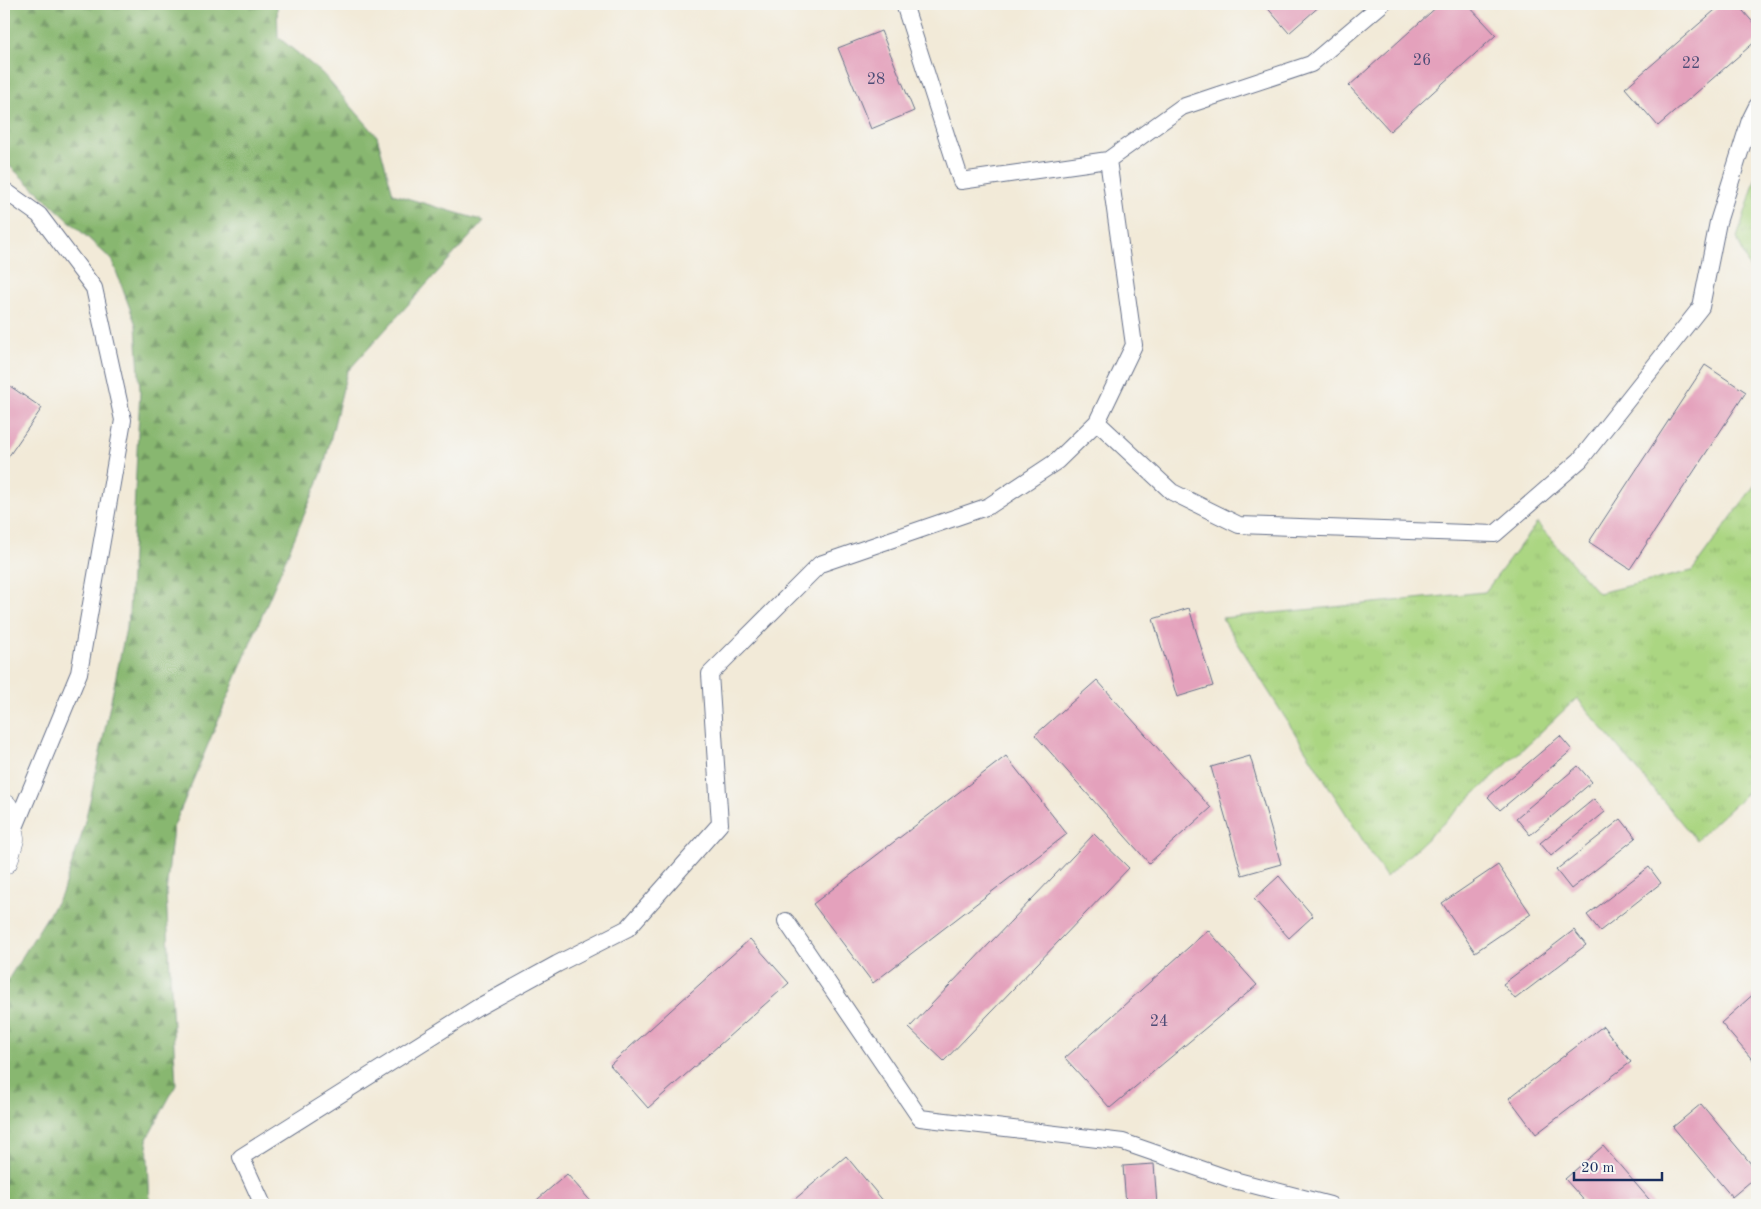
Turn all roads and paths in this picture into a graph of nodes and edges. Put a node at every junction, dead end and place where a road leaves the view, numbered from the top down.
1 (904, 4) edge
2 (1382, 4) edge
3 (1757, 106) edge
4 (1108, 160) junction
5 (4, 190) edge
6 (1097, 422) junction
7 (4, 808) edge
8 (7, 849) edge
9 (786, 921) dead end
10 (263, 1205) edge
11 (1330, 1205) edge

1 - 4 lane
2 - 4 lane
3 - 6 lane
4 - 6 lane
5 - 8 lane
6 - 10 lane
7 - 8 street
9 - 11 lane

